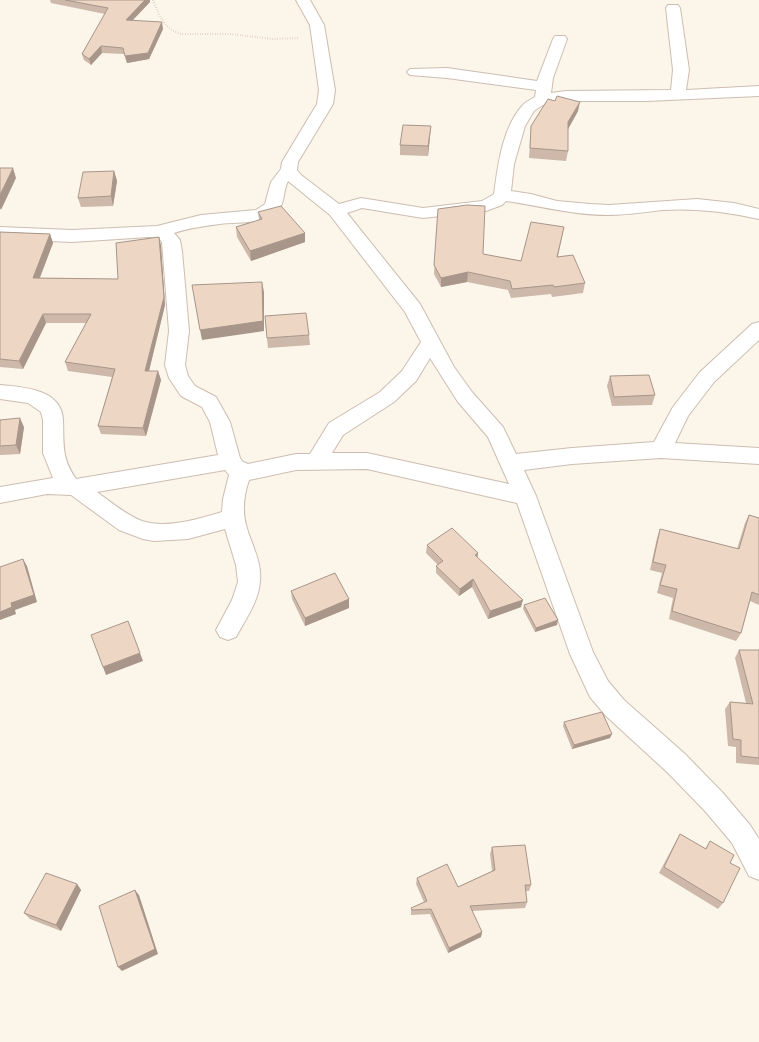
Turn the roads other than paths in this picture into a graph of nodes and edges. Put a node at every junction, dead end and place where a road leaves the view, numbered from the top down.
1 (303, 0) edge
2 (673, 8) dead end
3 (560, 39) dead end
4 (414, 72) dead end
5 (759, 91) edge
6 (543, 93) junction
7 (678, 95) junction
8 (289, 170) junction
9 (502, 195) junction
10 (336, 211) junction
11 (759, 214) edge
12 (158, 232) junction
13 (0, 233) edge
14 (759, 329) edge
15 (431, 342) junction
16 (0, 392) edge
17 (661, 450) junction
18 (759, 456) edge
19 (316, 461) junction
20 (511, 463) junction
21 (235, 466) junction
22 (72, 486) junction
23 (2, 495) dead end
24 (525, 496) junction
25 (233, 517) junction
26 (228, 630) dead end
27 (759, 866) edge

1 - 8 street
2 - 7 street
3 - 6 street
4 - 6 street
5 - 7 street
6 - 7 street
6 - 9 street
8 - 10 street
8 - 12 street
9 - 10 street
9 - 11 street
10 - 15 street
12 - 13 street
12 - 21 street
14 - 17 street
15 - 19 street
15 - 20 street
16 - 22 street
17 - 18 street
17 - 20 street
19 - 21 street
19 - 24 street
20 - 24 street
21 - 22 street
21 - 25 street
22 - 23 street
22 - 25 street
24 - 27 street
25 - 26 street

